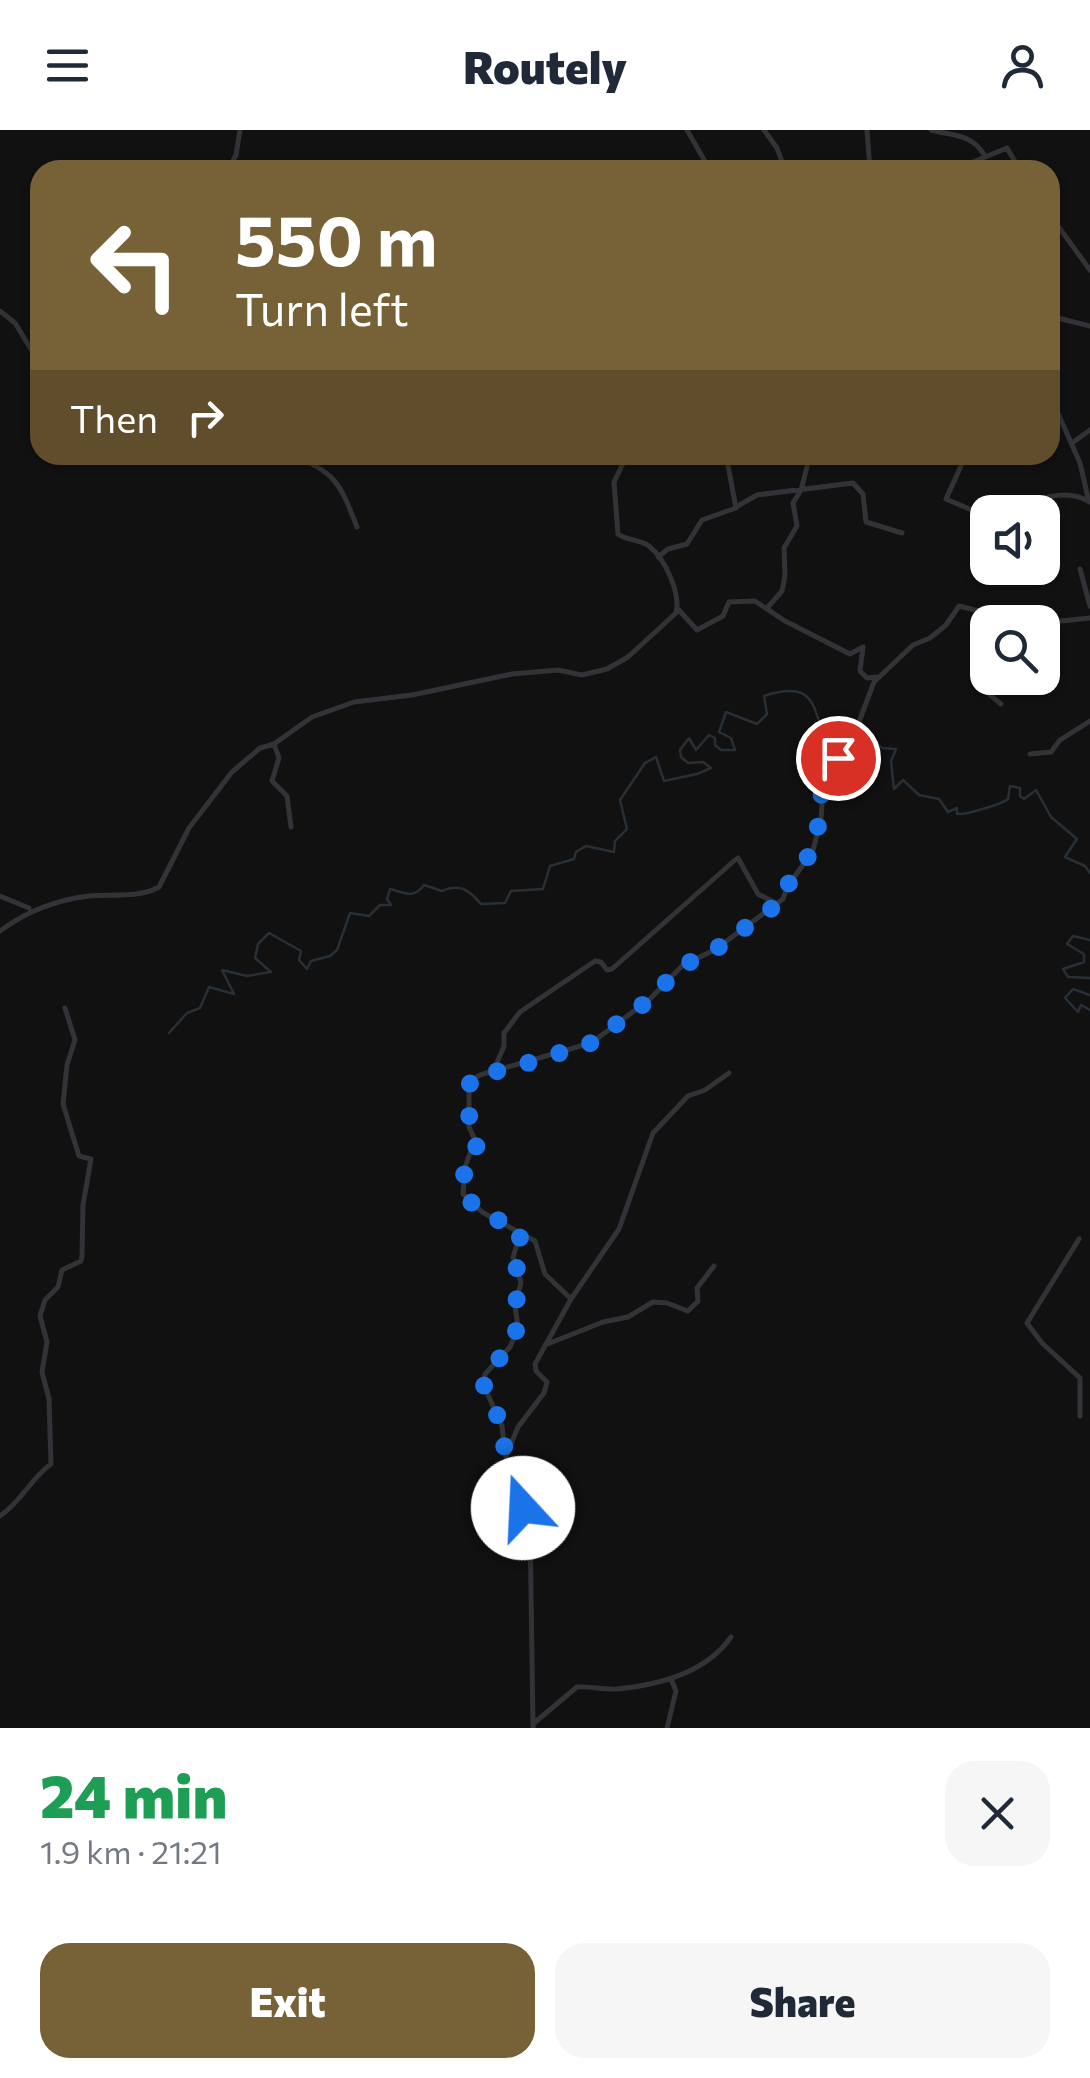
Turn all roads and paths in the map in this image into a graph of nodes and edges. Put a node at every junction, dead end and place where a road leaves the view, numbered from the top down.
1 (240, 130) edge
2 (687, 130) edge
3 (764, 130) edge
4 (867, 130) edge
5 (931, 130) edge
6 (984, 156) junction
7 (234, 160) edge
8 (704, 160) edge
9 (781, 160) edge
10 (869, 160) edge
11 (977, 160) edge
12 (1015, 160) edge
13 (1060, 229) edge
14 (1090, 270) edge
15 (0, 311) edge
16 (1060, 318) edge
17 (1090, 326) edge
18 (30, 347) edge
19 (1060, 418) edge
20 (1090, 430) edge
21 (1071, 443) junction
22 (314, 465) edge
23 (622, 465) edge
24 (728, 465) edge
25 (807, 465) edge
26 (960, 466) dead end
27 (801, 490) junction
28 (1060, 496) edge
29 (1089, 500) edge
30 (736, 506) junction
31 (970, 510) edge
32 (357, 527) dead end
33 (902, 533) dead end
34 (658, 558) junction
35 (1080, 569) dead end
36 (1090, 606) edge
37 (678, 609) junction
38 (970, 609) edge
39 (773, 610) junction
40 (1090, 618) edge
41 (1060, 621) edge
42 (878, 677) junction
43 (991, 695) edge
44 (1002, 704) dead end
45 (1090, 720) edge
46 (274, 744) junction
47 (1030, 754) dead end
48 (291, 827) dead end
49 (0, 896) edge
50 (776, 903) junction
51 (32, 909) junction
52 (0, 930) edge
53 (65, 1008) dead end
54 (493, 1072) junction
55 (729, 1073) dead end
56 (522, 1232) junction
57 (1080, 1239) dead end
58 (714, 1266) dead end
59 (571, 1299) junction
60 (544, 1345) junction
61 (1080, 1416) dead end
62 (506, 1456) junction
63 (0, 1516) edge
64 (731, 1637) dead end
65 (671, 1679) junction
66 (534, 1725) edge
67 (667, 1728) edge

1 - 7 street
2 - 8 street
3 - 9 street
4 - 10 street
5 - 6 street
6 - 11 street
6 - 12 street
13 - 14 street
15 - 18 street
16 - 17 street
19 - 21 street
20 - 21 street
21 - 29 street
22 - 32 street
23 - 34 street
24 - 30 street
25 - 27 street
26 - 31 street
27 - 30 street
27 - 33 street
27 - 39 street
28 - 29 street
30 - 34 street
34 - 37 street
35 - 36 street
37 - 39 street
37 - 46 street
38 - 42 street
39 - 42 street
40 - 41 street
42 - 50 street
43 - 44 street
45 - 47 street
46 - 48 street
46 - 51 street
49 - 51 street
50 - 54 street
50 - 54 street
51 - 52 street
53 - 63 street
54 - 56 street
55 - 59 street
56 - 59 street
56 - 62 street
57 - 61 street
58 - 60 street
59 - 60 street
60 - 62 street
62 - 66 street
64 - 65 street
65 - 66 street
65 - 67 street

